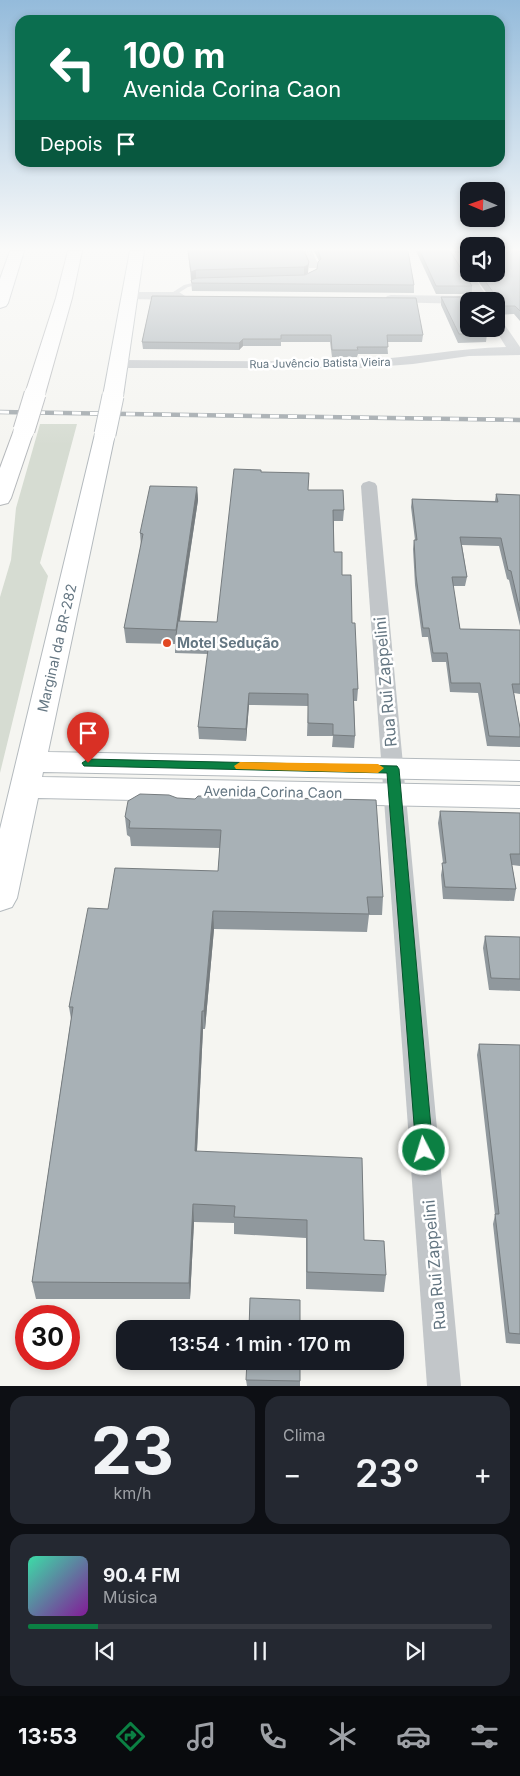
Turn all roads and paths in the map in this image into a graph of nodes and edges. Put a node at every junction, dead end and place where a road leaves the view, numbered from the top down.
1 (59, 316) edge
2 (128, 316) edge
3 (505, 333) edge
4 (518, 351) edge
5 (119, 364) junction
6 (369, 486) dead end
7 (0, 498) edge
8 (520, 771) edge
9 (28, 774) junction
10 (394, 782) junction
11 (520, 797) edge
12 (0, 898) edge
13 (444, 1386) edge

1 - 7 main road, bridge
2 - 5 main road, Marginal da BR-282
3 - 4 street
4 - 5 street, Rua Juvêncio Batista Vieira
5 - 9 main road, Marginal da BR-282, bridge
6 - 10 street, Rua Rui Zappelini
8 - 10 main road, Avenida Corina Caon
9 - 10 main road, Avenida Corina Caon
9 - 12 main road, Marginal da BR-282
10 - 11 main road, Avenida Corina Caon
10 - 13 street, Rua Rui Zappelini

